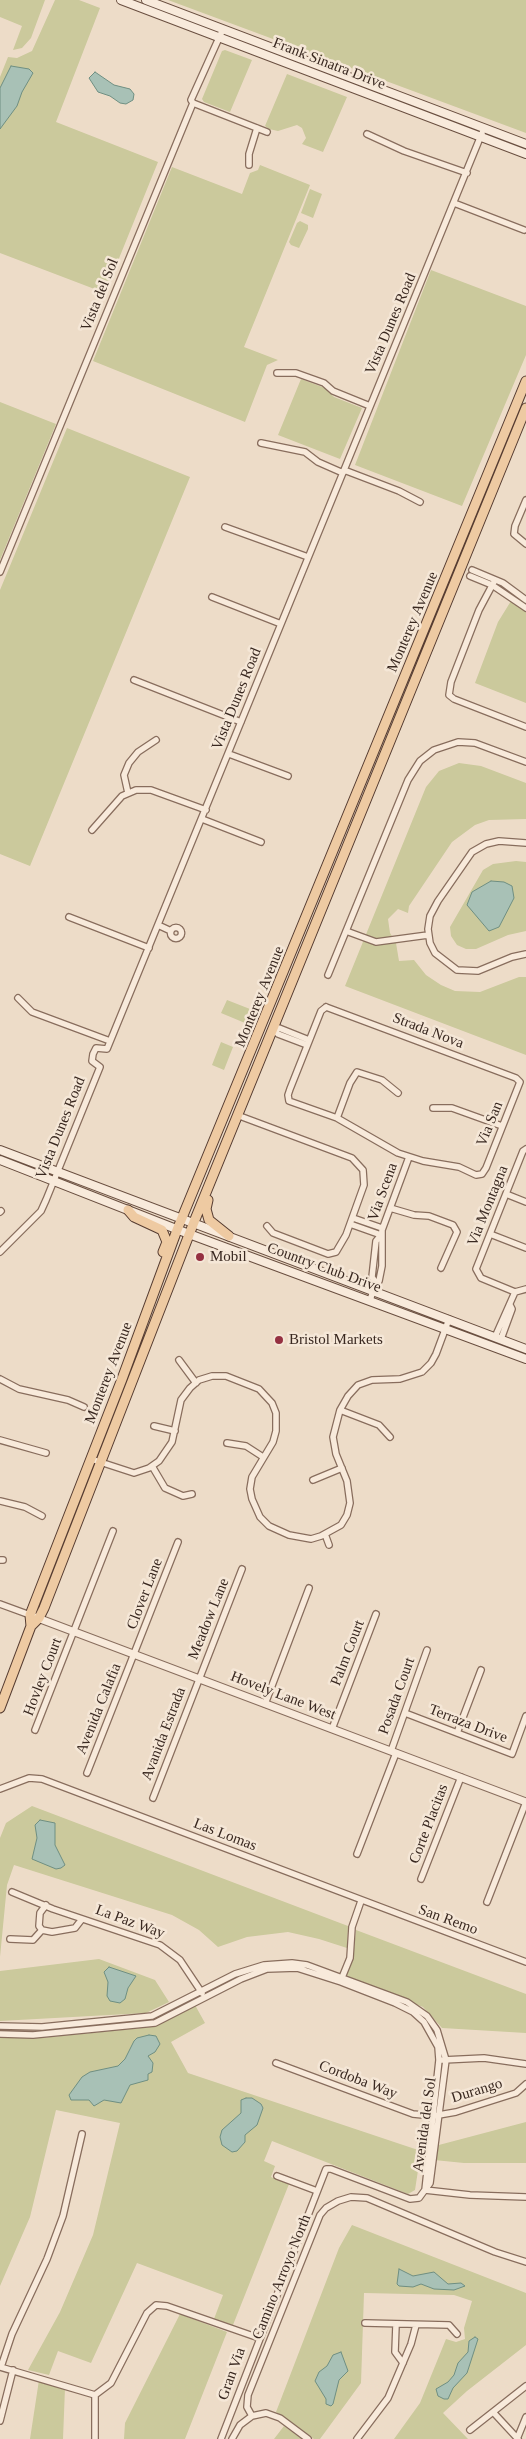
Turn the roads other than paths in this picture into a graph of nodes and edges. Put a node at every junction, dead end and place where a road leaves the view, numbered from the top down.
1 (121, 0) edge
2 (146, 0) edge
3 (221, 33) junction
4 (192, 103) junction
5 (257, 128) junction
6 (484, 128) junction
7 (267, 132) dead end
8 (367, 134) dead end
9 (481, 136) junction
10 (526, 144) edge
11 (526, 154) edge
12 (249, 165) dead end
13 (467, 173) junction
14 (454, 203) junction
15 (524, 230) dead end
16 (277, 373) dead end
17 (526, 381) edge
18 (370, 406) junction
19 (526, 408) edge
20 (261, 443) dead end
21 (343, 471) junction
22 (526, 500) edge
23 (420, 502) dead end
24 (225, 527) dead end
25 (526, 544) edge
26 (308, 557) junction
27 (0, 572) edge
28 (471, 573) dead end
29 (494, 583) junction
30 (212, 596) dead end
31 (526, 600) edge
32 (526, 608) edge
33 (281, 624) junction
34 (134, 680) dead end
35 (396, 697) junction
36 (241, 722) junction
37 (526, 727) edge
38 (392, 738) junction
39 (156, 740) dead end
40 (229, 754) junction
41 (526, 762) edge
42 (288, 776) dead end
43 (128, 793) junction
44 (206, 810) junction
45 (202, 819) junction
46 (92, 830) dead end
47 (260, 842) dead end
48 (526, 842) edge
49 (69, 917) dead end
50 (158, 925) junction
51 (171, 931) dead end
52 (346, 931) junction
53 (428, 935) junction
54 (149, 948) junction
55 (526, 954) edge
56 (328, 974) dead end
57 (279, 987) junction
58 (18, 998) dead end
59 (273, 1029) junction
60 (110, 1041) junction
61 (308, 1043) junction
62 (520, 1082) joint
63 (398, 1094) dead end
64 (433, 1108) dead end
65 (238, 1115) junction
66 (337, 1118) junction
67 (502, 1126) junction
68 (526, 1149) edge
69 (0, 1150) edge
70 (409, 1157) junction
71 (0, 1160) edge
72 (215, 1170) junction
73 (56, 1172) junction
74 (53, 1180) junction
75 (506, 1194) junction
76 (526, 1202) edge
77 (390, 1208) junction
78 (128, 1210) junction
79 (182, 1218) junction
80 (353, 1218) junction
81 (194, 1222) junction
82 (365, 1222) junction
83 (350, 1224) junction
84 (267, 1226) dead end
85 (363, 1229) junction
86 (177, 1230) junction
87 (382, 1232) junction
88 (189, 1234) junction
89 (490, 1234) junction
90 (229, 1236) junction
91 (526, 1248) edge
92 (0, 1252) edge
93 (441, 1268) dead end
94 (162, 1271) junction
95 (374, 1286) junction
96 (526, 1289) edge
97 (515, 1292) junction
98 (370, 1300) junction
99 (449, 1319) junction
100 (446, 1329) junction
101 (498, 1338) junction
102 (526, 1349) edge
103 (526, 1359) edge
104 (179, 1360) dead end
105 (0, 1379) edge
106 (196, 1383) junction
107 (84, 1407) dead end
108 (340, 1410) junction
109 (154, 1426) dead end
110 (175, 1431) junction
111 (390, 1437) dead end
112 (0, 1440) edge
113 (227, 1443) dead end
114 (46, 1453) dead end
115 (263, 1457) junction
116 (91, 1460) junction
117 (100, 1464) junction
118 (152, 1466) junction
119 (342, 1468) junction
120 (314, 1480) dead end
121 (192, 1494) dead end
122 (0, 1501) edge
123 (42, 1516) dead end
124 (113, 1531) dead end
125 (325, 1534) junction
126 (178, 1542) dead end
127 (330, 1545) dead end
128 (242, 1569) dead end
129 (309, 1588) dead end
130 (0, 1604) edge
131 (376, 1614) dead end
132 (30, 1615) junction
133 (39, 1618) junction
134 (31, 1626) junction
135 (73, 1632) junction
136 (427, 1650) dead end
137 (135, 1655) junction
138 (481, 1670) dead end
139 (199, 1679) junction
140 (265, 1704) junction
141 (0, 1708) edge
142 (405, 1713) junction
143 (526, 1716) edge
144 (332, 1729) junction
145 (35, 1730) dead end
146 (457, 1733) junction
147 (393, 1752) junction
148 (87, 1773) dead end
149 (461, 1777) junction
150 (0, 1789) edge
151 (153, 1798) dead end
152 (526, 1802) edge
153 (357, 1854) dead end
154 (422, 1879) dead end
155 (12, 1892) dead end
156 (362, 1901) junction
157 (488, 1902) dead end
158 (46, 1905) junction
159 (82, 1918) junction
160 (42, 1930) junction
161 (10, 1939) dead end
162 (526, 1962) edge
163 (342, 1980) junction
164 (200, 1992) junction
165 (204, 1997) junction
166 (0, 2026) edge
167 (0, 2034) edge
168 (439, 2060) junction
169 (446, 2060) junction
170 (276, 2063) dead end
171 (526, 2064) edge
172 (526, 2084) edge
173 (436, 2116) junction
174 (82, 2134) dead end
175 (277, 2176) dead end
176 (425, 2190) junction
177 (317, 2191) junction
178 (526, 2197) edge
179 (526, 2262) edge
180 (365, 2323) dead end
181 (396, 2325) junction
182 (416, 2325) junction
183 (457, 2334) dead end
184 (259, 2338) junction
185 (403, 2363) junction
186 (0, 2367) edge
187 (13, 2370) junction
188 (525, 2389) edge
189 (95, 2395) junction
190 (493, 2412) junction
191 (252, 2416) junction
192 (526, 2416) edge
193 (0, 2421) edge
194 (470, 2430) dead end
195 (95, 2439) edge
196 (221, 2439) edge
197 (232, 2439) edge
198 (308, 2439) edge
199 (357, 2439) edge
200 (518, 2439) edge

1 - 3 main road, Frank Sinatra Drive
2 - 3 main road, Frank Sinatra Drive
3 - 4 street, Vista del Sol
3 - 6 main road, Frank Sinatra Drive
3 - 9 main road, Frank Sinatra Drive
4 - 5 street
4 - 27 street, Vista del Sol
5 - 7 street
5 - 12 street
6 - 9 street, Vista Dunes Road
6 - 10 main road, Frank Sinatra Drive
8 - 13 street
9 - 11 main road, Frank Sinatra Drive
9 - 13 street, Vista Dunes Road
13 - 14 street, Vista Dunes Road
14 - 15 street
14 - 18 street, Vista Dunes Road
16 - 18 street
17 - 35 main road, Monterey Avenue
18 - 21 street, Vista Dunes Road
19 - 38 main road, Monterey Avenue
20 - 21 street
21 - 23 street
21 - 26 street, Vista Dunes Road
22 - 25 street
24 - 26 street
26 - 33 street, Vista Dunes Road
28 - 29 street
29 - 31 street
29 - 32 street
29 - 37 street
30 - 33 street
33 - 36 street, Vista Dunes Road
34 - 36 street
35 - 38 main road
35 - 57 main road, Monterey Avenue
36 - 40 street, Vista Dunes Road
38 - 59 main road, Monterey Avenue
39 - 43 street
40 - 42 street
40 - 44 street, Vista Dunes Road
41 - 52 street
43 - 44 street
43 - 46 street
44 - 45 street, Vista Dunes Road
45 - 47 street
45 - 50 street, Vista Dunes Road
48 - 53 street
49 - 54 street
50 - 51 street
50 - 54 street, Vista Dunes Road
52 - 53 street
52 - 56 street
53 - 55 street
54 - 60 street, Vista Dunes Road
57 - 59 main road
57 - 79 main road, Monterey Avenue
58 - 60 street
59 - 61 street
59 - 65 main road, Monterey Avenue
60 - 73 street, Vista Dunes Road
61 - 62 street, Strada Nova
61 - 66 street
62 - 67 street, Via San
63 - 66 street
64 - 67 street
65 - 72 main road, Monterey Avenue
65 - 80 street
66 - 70 street
67 - 70 street, Via San
68 - 75 street, Via Montagna
69 - 73 main road, Country Club Drive
70 - 77 street, Via Scena
71 - 74 main road, Country Club Drive
72 - 81 main road, Monterey Avenue
72 - 90 main road
73 - 74 street, Vista Dunes Road
73 - 79 main road, Country Club Drive
74 - 78 main road, Country Club Drive
74 - 92 street, Vista Dunes Road
75 - 76 street
75 - 89 street, Via Montagna
77 - 87 street, Via Scena
77 - 93 street
78 - 86 main road, Country Club Drive
78 - 94 main road
79 - 81 main road, Country Club Drive
79 - 86 main road, Monterey Avenue
80 - 82 street
80 - 83 street
81 - 88 main road, Monterey Avenue
81 - 90 main road, Country Club Drive
82 - 85 street
82 - 87 street
83 - 84 street
83 - 85 street
85 - 87 street
86 - 88 main road, Country Club Drive
86 - 94 main road, Monterey Avenue
87 - 95 street, Via Scena
88 - 98 main road, Country Club Drive
88 - 117 main road, Monterey Avenue
89 - 91 street
89 - 97 street, Via Montagna
90 - 95 main road, Country Club Drive
94 - 116 main road, Monterey Avenue
95 - 98 street, Via Scena
95 - 99 main road, Country Club Drive
96 - 97 street
97 - 101 street
98 - 100 main road, Country Club Drive
99 - 100 street
99 - 101 main road, Country Club Drive
100 - 103 main road, Country Club Drive
100 - 108 street
101 - 102 main road, Country Club Drive
104 - 106 street
105 - 107 street
106 - 110 street
106 - 115 street
108 - 111 street
108 - 119 street
109 - 110 street
110 - 118 street
112 - 114 street
113 - 115 street
115 - 125 street
116 - 117 street
116 - 132 main road, Monterey Avenue
117 - 118 street
117 - 133 main road, Monterey Avenue
118 - 121 street
119 - 120 street
119 - 125 street
122 - 123 street
124 - 135 street, Hovley Court
125 - 127 street
126 - 137 street, Clover Lane
128 - 139 street, Meadow Lane
129 - 140 street
130 - 132 street
131 - 144 street, Palm Court
132 - 133 street, Hovely Lane West
132 - 134 main road, Monterey Avenue
133 - 134 main road, Monterey Avenue
133 - 135 street, Hovely Lane West
134 - 141 main road, Monterey Avenue
135 - 137 street, Hovely Lane West
135 - 145 street, Hovley Court
136 - 142 street, Posada Court
137 - 139 street, Hovely Lane West
137 - 148 street, Avenida Calafia
138 - 146 street
139 - 140 street, Hovely Lane West
139 - 151 street, Avanida Estrada
140 - 144 street, Hovely Lane West
142 - 146 street, Terraza Drive
142 - 147 street, Posada Court
143 - 146 street, Terraza Drive
144 - 147 street, Hovely Lane West
147 - 149 street, Hovely Lane West
147 - 153 street, Posada Court
149 - 152 street, Hovely Lane West
149 - 154 street, Corte Placitas
150 - 156 street, Las Lomas
152 - 157 street
155 - 158 street, La Paz Way
156 - 162 street, San Remo
156 - 163 street
158 - 159 street, La Paz Way
158 - 160 street
159 - 160 street, La Paz Way
159 - 164 street, La Paz Way
160 - 161 street, La Paz Way
163 - 164 street, Avenida del Sol
163 - 165 street, Avenida del Sol
163 - 168 street, Avenida del Sol
163 - 169 street, Avenida del Sol
164 - 165 street, La Paz Way
164 - 166 street, Avenida del Sol
165 - 167 street, Avenida del Sol
168 - 169 street
168 - 173 street, Avenida del Sol
169 - 171 street
169 - 173 street, Avenida del Sol
170 - 173 street, Cordoba Way
172 - 173 street, Durango
173 - 176 street, Avenida del Sol
174 - 186 street
175 - 177 street
176 - 177 street, Gran Via
176 - 178 street
177 - 184 street, Gran Via
179 - 191 street, Camino Arroyo North
180 - 181 street
181 - 182 street
181 - 185 street
182 - 183 street
182 - 185 street
184 - 189 street
184 - 196 street, Gran Via
185 - 199 street
186 - 187 street
187 - 189 street
187 - 193 street
188 - 190 street
189 - 195 street
190 - 194 street
190 - 200 street
191 - 197 street
191 - 198 street
192 - 200 street

